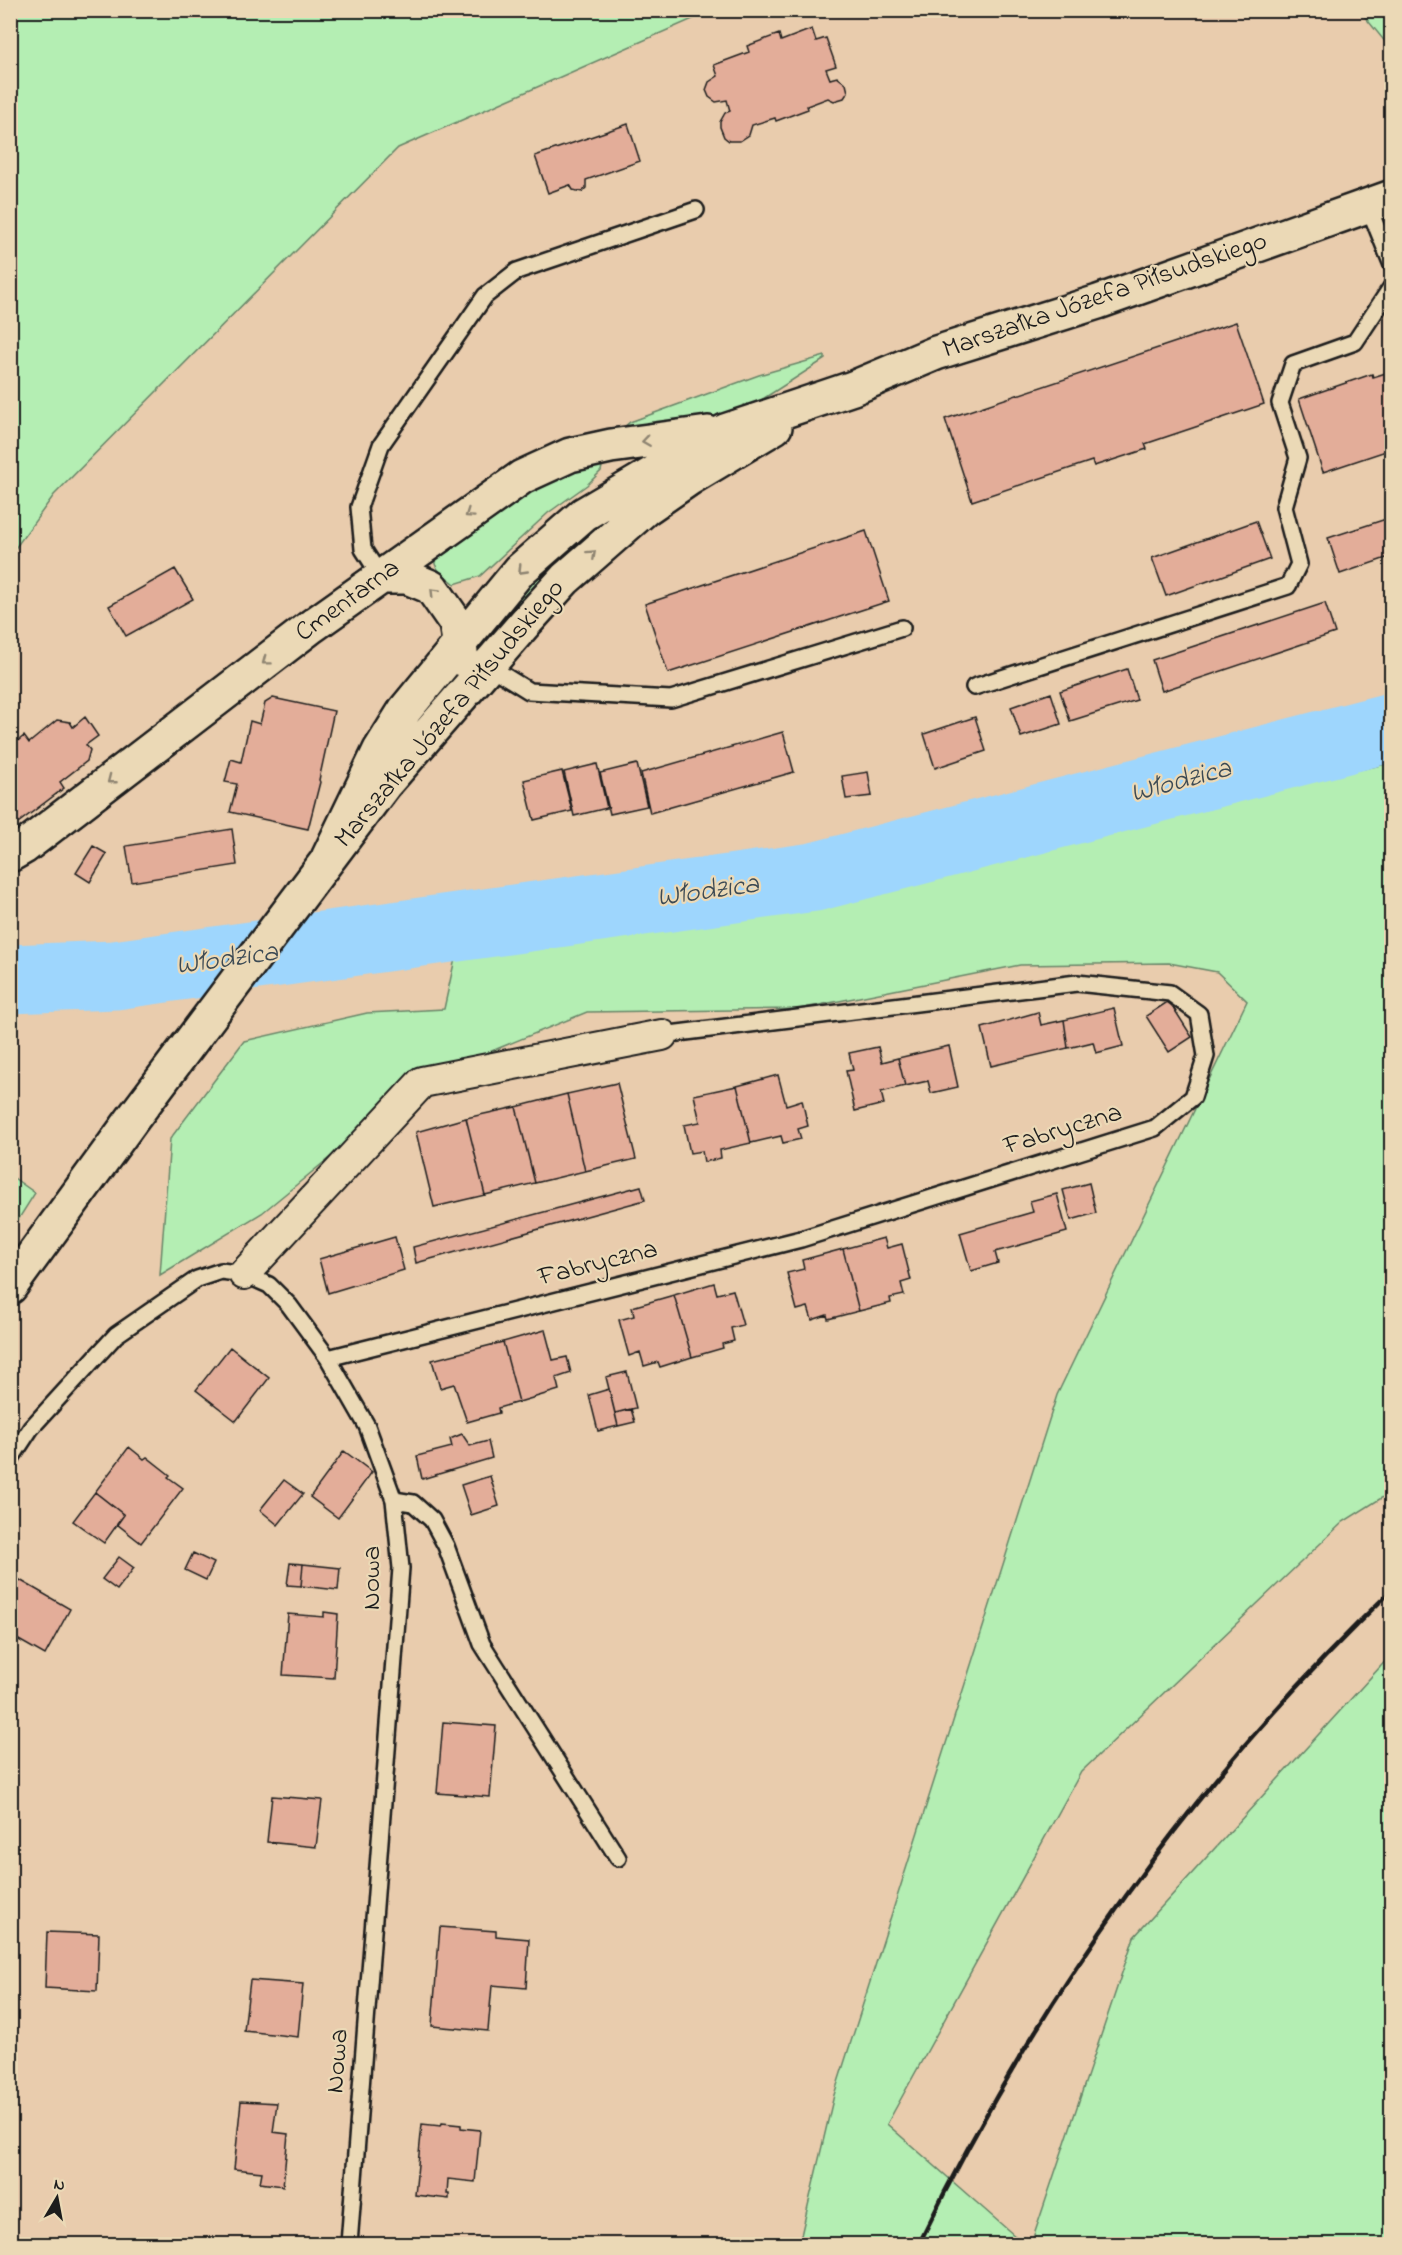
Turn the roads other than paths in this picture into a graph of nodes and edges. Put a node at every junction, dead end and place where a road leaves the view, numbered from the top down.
1 (1380, 202) edge
2 (696, 210) dead end
3 (1392, 265) edge
4 (1392, 286) edge
5 (820, 399) junction
6 (725, 431) junction
7 (381, 577) junction
8 (902, 628) dead end
9 (459, 642) junction
10 (487, 665) junction
11 (974, 687) dead end
12 (384, 785) junction
13 (10, 855) edge
14 (328, 858) junction
15 (662, 1035) joint
16 (244, 1274) junction
17 (10, 1287) edge
18 (328, 1358) junction
19 (10, 1460) edge
20 (394, 1500) junction
21 (618, 1858) dead end
22 (350, 2244) edge

1 - 3 lane
1 - 5 street, Marszałka Józefa Piłsudskiego
2 - 7 lane
4 - 11 lane
5 - 6 street, Marszałka Józefa Piłsudskiego
10 -> 5 street, Marszałka Józefa Piłsudskiego
6 -> 7 street, Cmentarna
6 -> 9 street, Marszałka Józefa Piłsudskiego
9 -> 7 street
7 -> 13 street, Cmentarna
8 - 10 lane
9 - 12 street
9 - 14 street, Marszałka Józefa Piłsudskiego
10 - 12 street, Marszałka Józefa Piłsudskiego
12 - 14 street, Marszałka Józefa Piłsudskiego
14 - 17 street
15 - 16 street
15 - 18 lane, Fabryczna
16 - 18 lane, Nowa
16 - 19 lane, Nowa
18 - 20 lane, Nowa
20 - 21 lane
20 - 22 lane, Nowa

